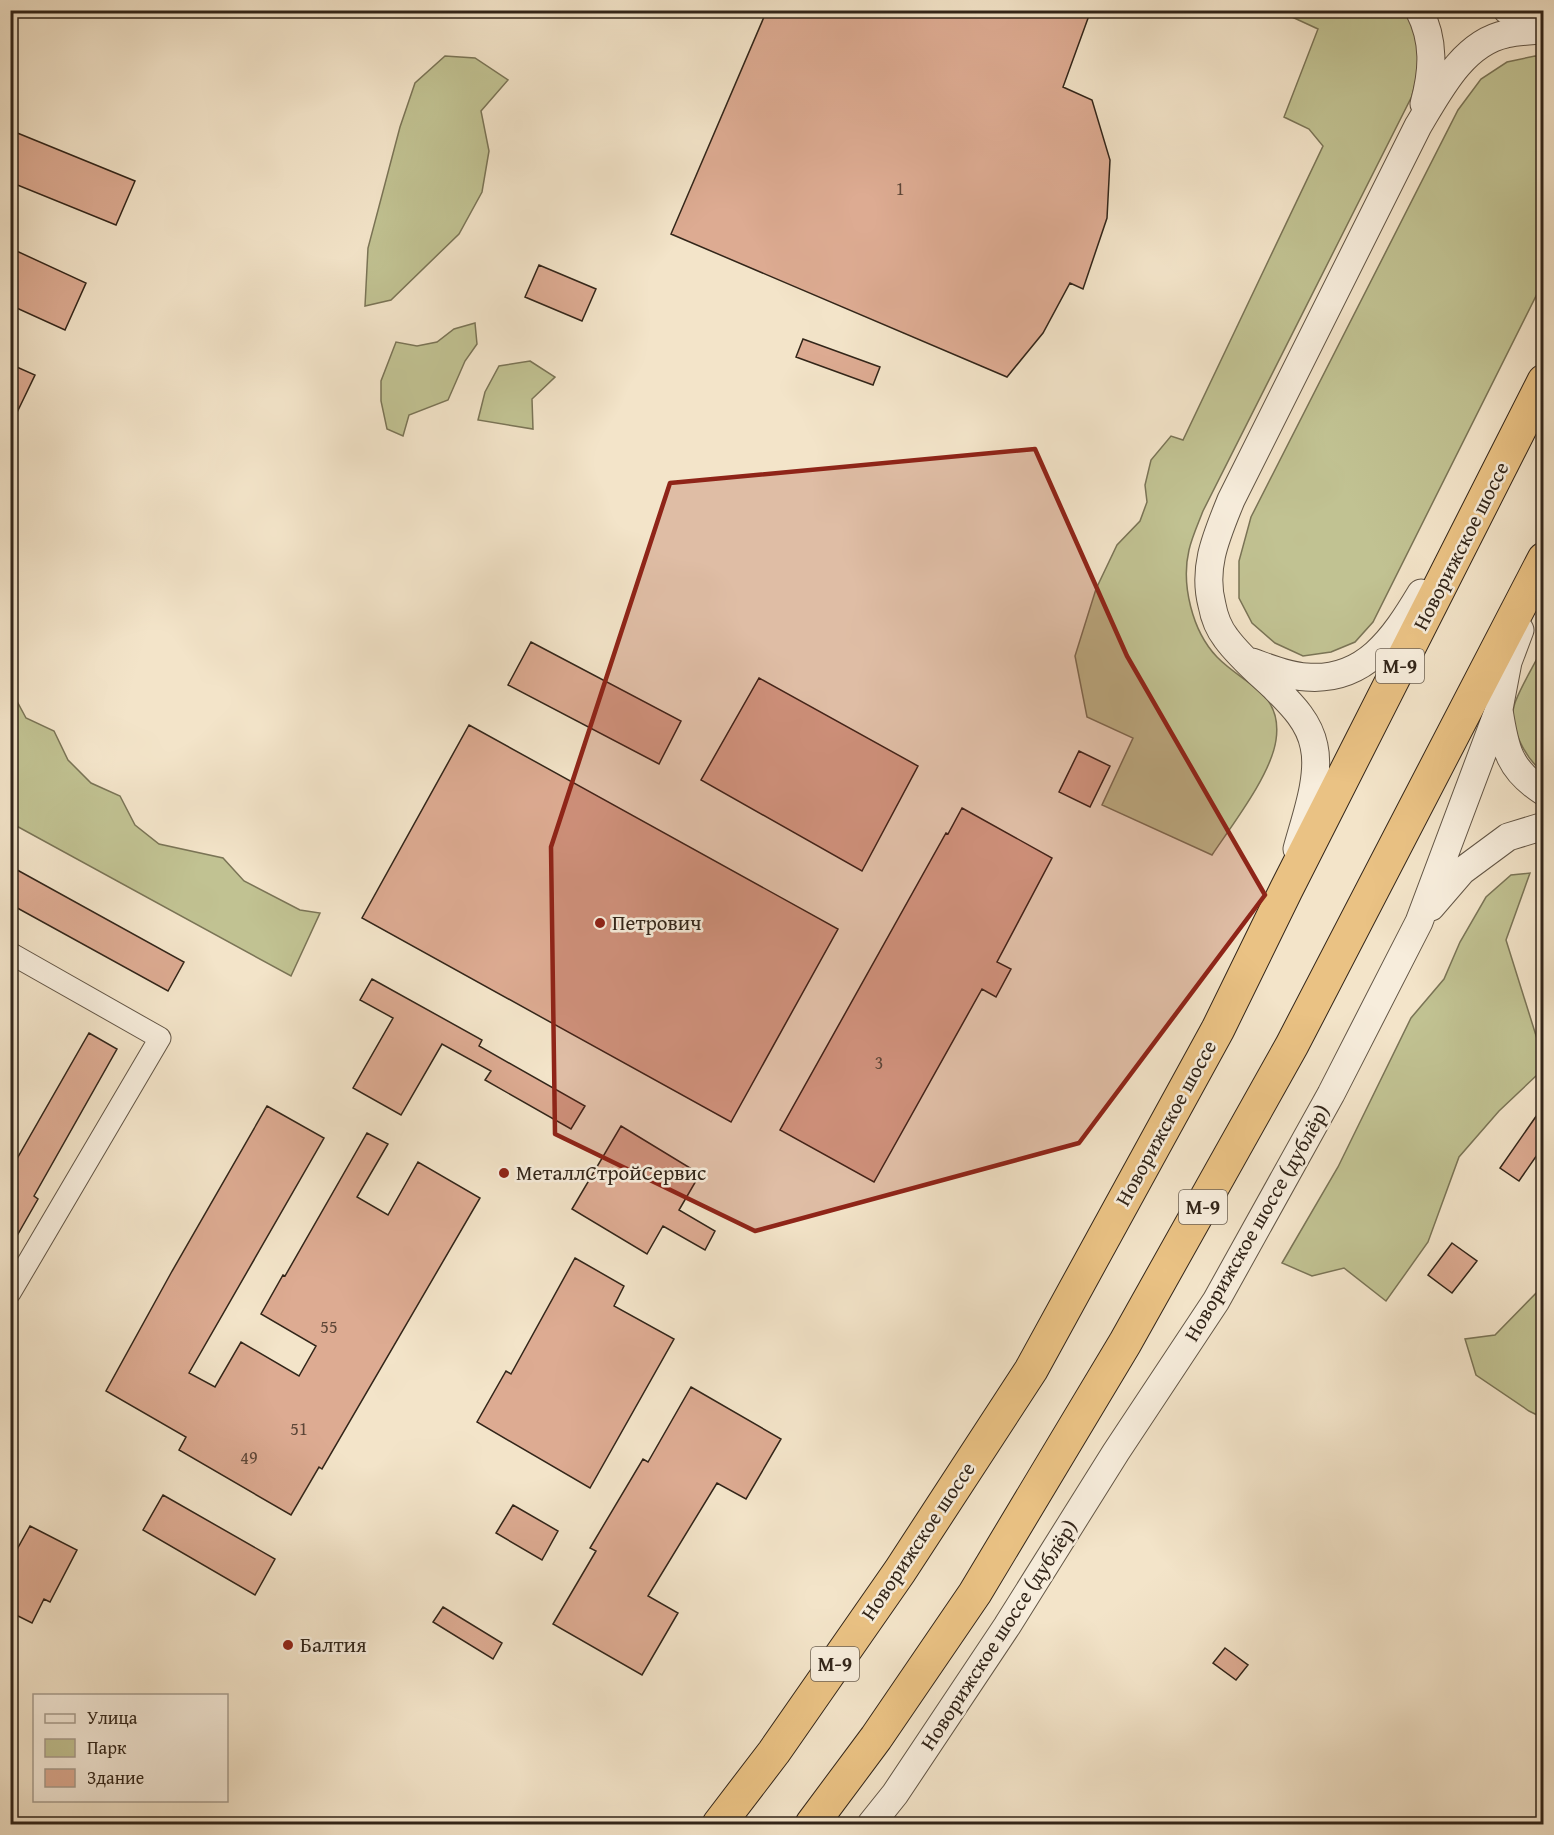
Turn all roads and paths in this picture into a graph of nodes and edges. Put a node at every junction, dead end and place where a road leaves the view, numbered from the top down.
1 (1419, 10) edge
2 (1507, 10) edge
3 (1544, 25) edge
4 (1544, 30) edge
5 (1418, 126) junction
6 (1544, 381) edge
7 (1514, 442) junction
8 (1544, 559) edge
9 (1544, 570) edge
10 (1248, 661) junction
11 (1498, 709) junction
12 (1544, 792) edge
13 (1544, 826) edge
14 (1286, 890) junction
15 (1419, 922) junction
16 (10, 953) edge
17 (10, 1293) edge
18 (719, 1824) edge
19 (812, 1824) edge
20 (871, 1824) edge

1 - 5 street, М-9
2 - 3 street
4 - 5 street, М-9
5 - 10 street, М-9
6 - 7 highway, Новорижское шоссе / М-9
7 - 10 street, М-9
7 - 14 highway, Новорижское шоссе / М-9
8 - 19 highway, М-9
9 - 11 street, Новорижское шоссе (дублёр)
10 - 14 street, М-9
11 - 12 street
11 - 15 street, Новорижское шоссе (дублёр)
13 - 15 street
14 - 18 highway, Новорижское шоссе / М-9
15 - 20 street, Новорижское шоссе (дублёр)
16 - 17 street

